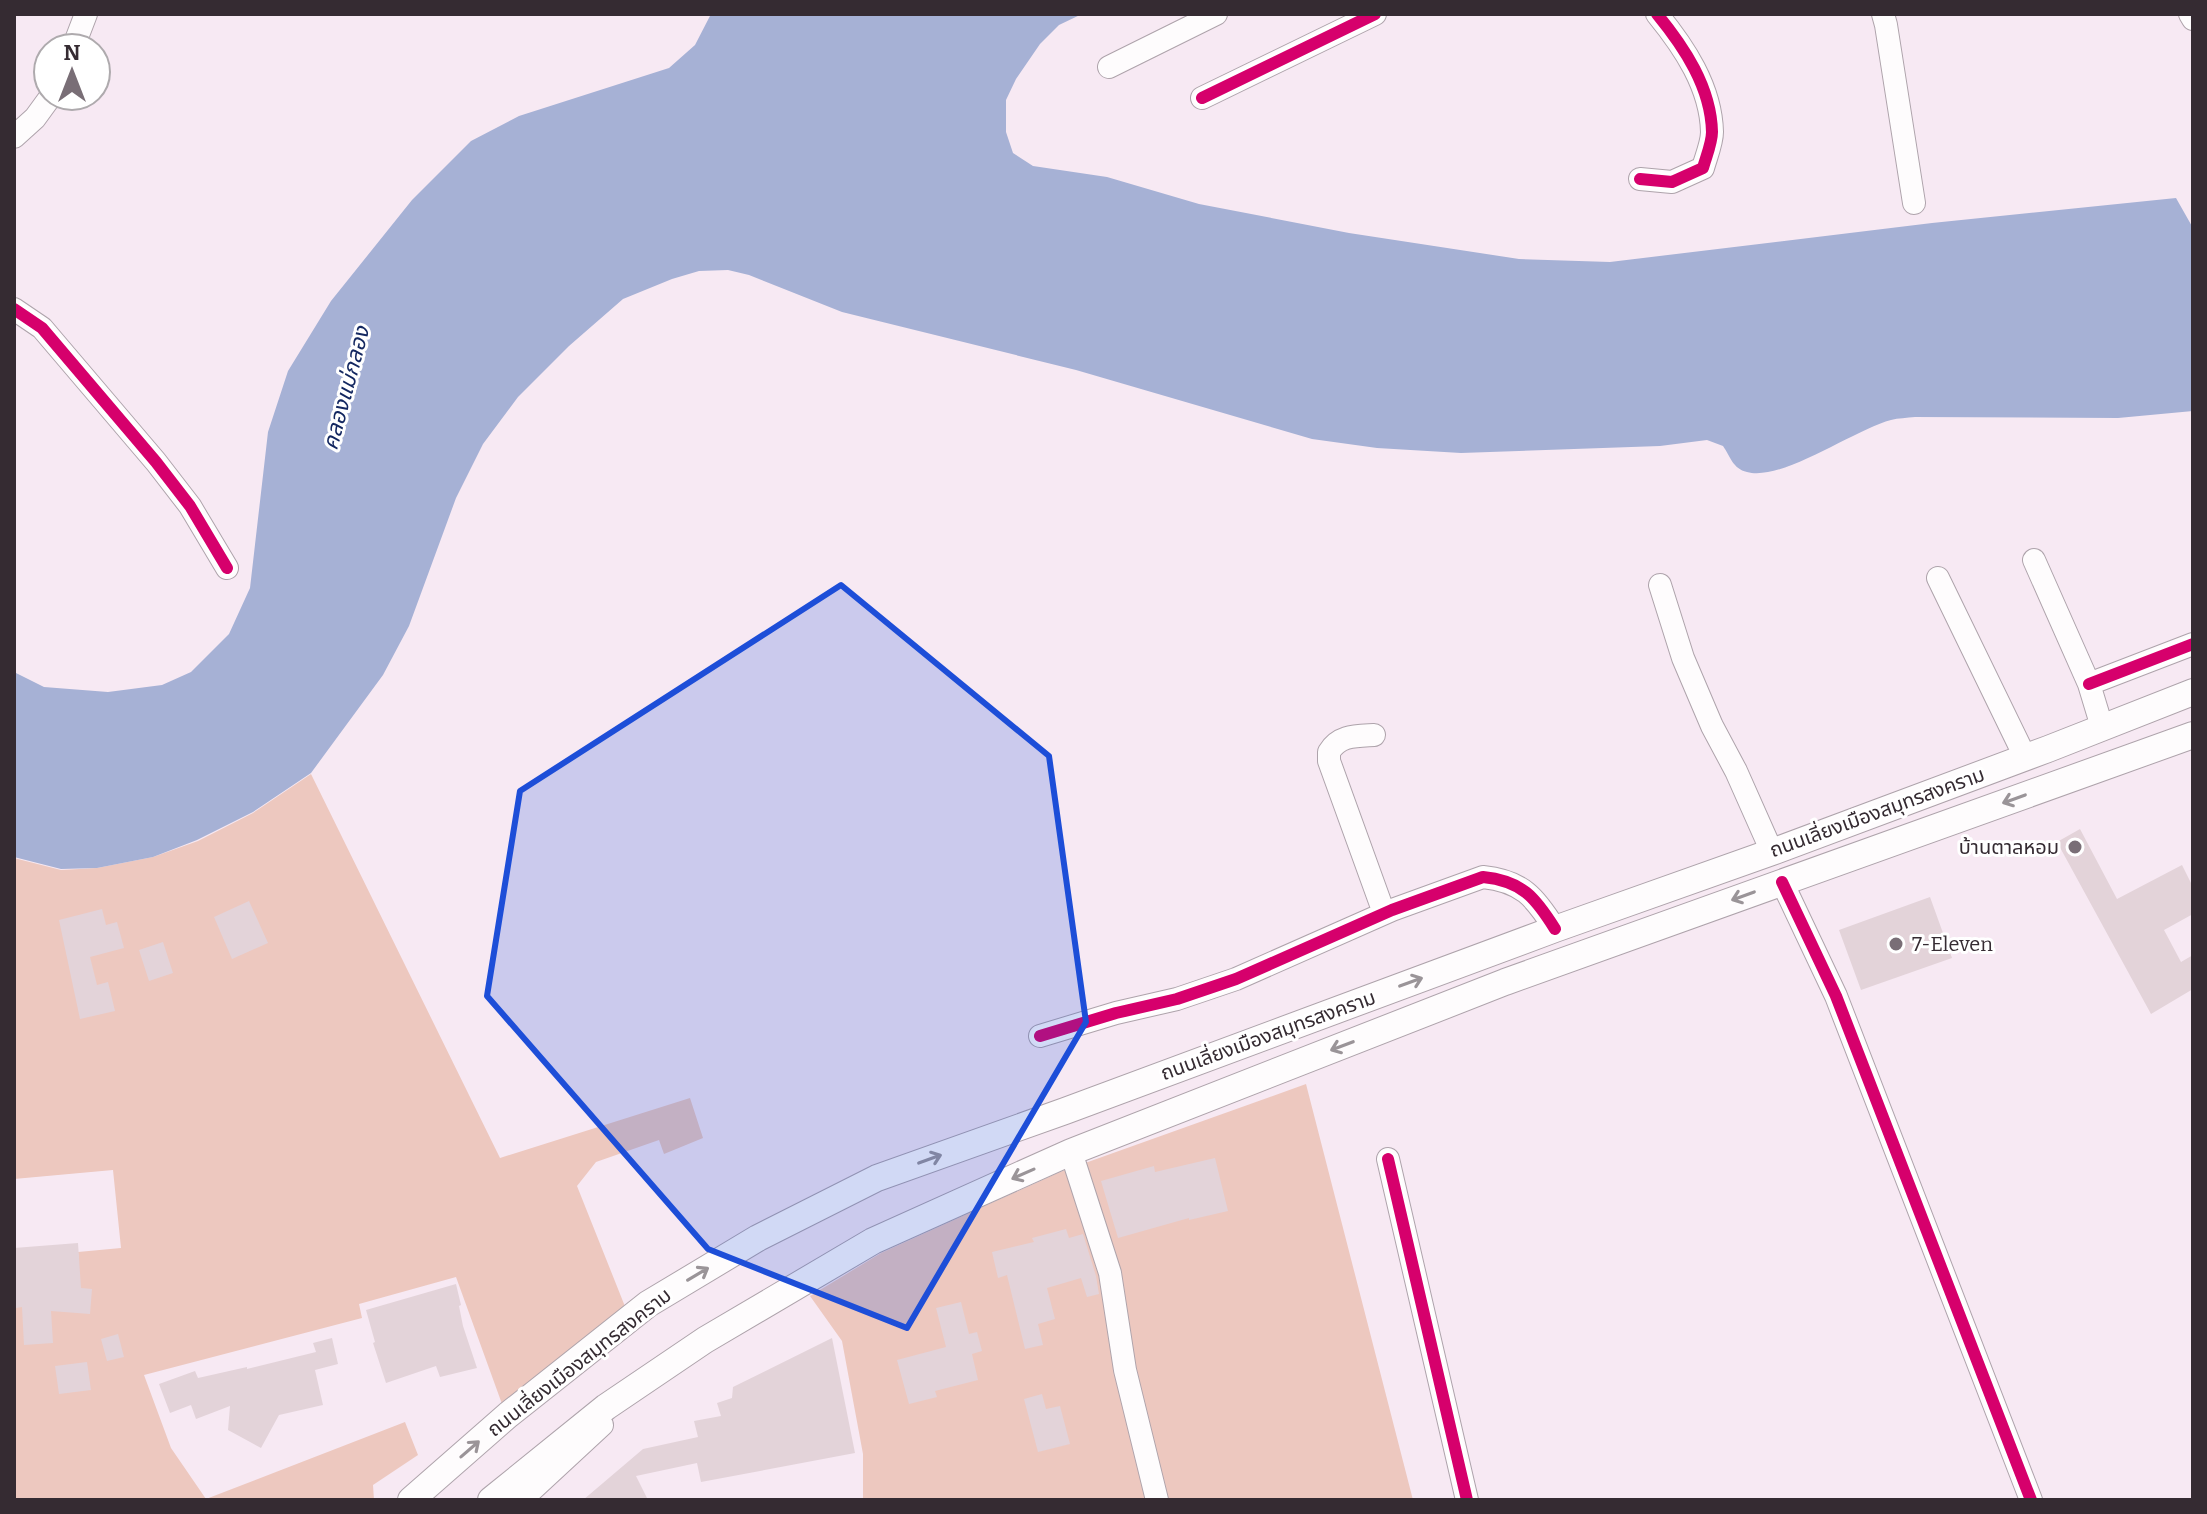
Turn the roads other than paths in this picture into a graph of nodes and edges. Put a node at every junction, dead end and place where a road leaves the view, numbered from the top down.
1 (1216, 14) edge
2 (1375, 14) edge
3 (1657, 14) edge
4 (1883, 14) edge
5 (1109, 67) dead end
6 (1202, 98) dead end
7 (39, 112) edge
8 (14, 137) edge
9 (1640, 179) dead end
10 (1914, 203) dead end
11 (14, 309) edge
12 (2034, 560) dead end
13 (227, 568) dead end
14 (1938, 578) dead end
15 (1660, 585) dead end
16 (2193, 644) edge
17 (2089, 684) junction
18 (2193, 692) edge
19 (2102, 727) junction
20 (1374, 735) dead end
21 (2193, 735) edge
22 (2036, 753) junction
23 (2117, 762) junction
24 (2066, 781) junction
25 (1772, 852) junction
26 (1782, 882) junction
27 (1384, 913) junction
28 (1555, 929) junction
29 (1040, 1036) dead end
30 (1071, 1152) junction
31 (1388, 1159) dead end
32 (705, 1340) junction
33 (411, 1500) edge
34 (491, 1500) edge
35 (521, 1500) edge
36 (1157, 1500) edge
37 (1467, 1500) edge
38 (2031, 1500) edge

1 - 5 street
2 - 6 street
3 - 9 street
4 - 10 street
7 - 8 street
11 - 13 street
12 - 17 street
14 - 22 street
15 - 25 street
16 - 17 street
17 - 19 street
18 - 19 main road, ถนนเลี่ยงเมืองสมุทรสงคราม
19 - 22 main road, ถนนเลี่ยงเมืองสมุทรสงคราม
19 - 23 main road
20 - 27 street
21 - 23 main road, ถนนเลี่ยงเมืองสมุทรสงคราม
22 - 24 main road
22 - 25 main road, ถนนเลี่ยงเมืองสมุทรสงคราม
23 - 24 main road, ถนนเลี่ยงเมืองสมุทรสงคราม
24 -> 26 main road, ถนนเลี่ยงเมืองสมุทรสงคราม
25 - 28 main road, ถนนเลี่ยงเมืองสมุทรสงคราม
26 -> 30 main road, ถนนเลี่ยงเมืองสมุทรสงคราม
26 - 38 street
27 - 28 street
27 - 29 street
33 -> 28 main road, ถนนเลี่ยงเมืองสมุทรสงคราม
30 -> 32 main road, ถนนเลี่ยงเมืองสมุทรสงคราม
30 - 36 street
31 - 37 street
32 - 34 main road, ถนนเลี่ยงเมืองสมุทรสงคราม
32 - 35 street

